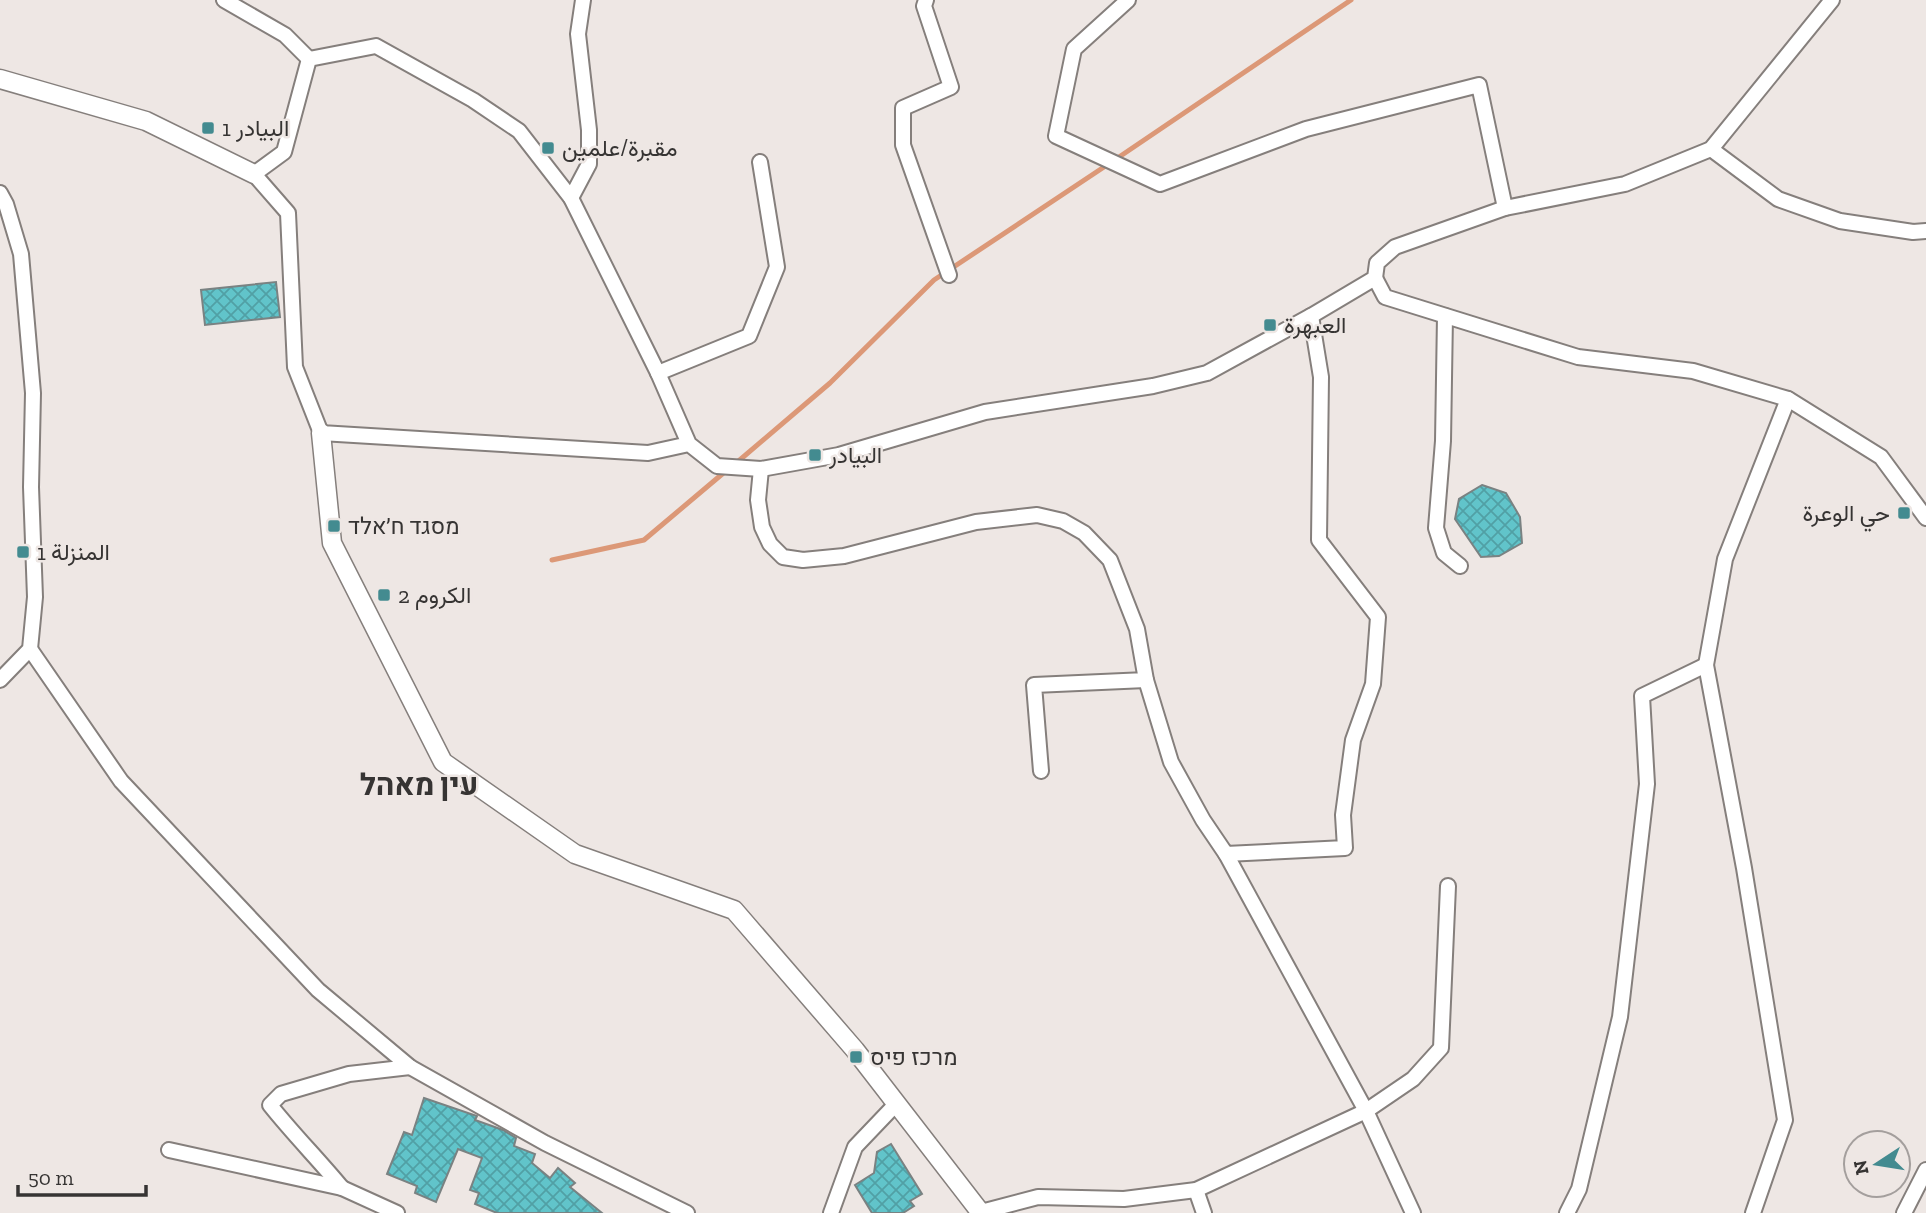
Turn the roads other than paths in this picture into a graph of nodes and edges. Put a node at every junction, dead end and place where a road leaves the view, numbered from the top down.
1 (224, 0) edge
2 (583, 0) edge
3 (926, 0) edge
4 (1128, 0) edge
5 (1832, 0) edge
6 (309, 59) junction
7 (0, 79) edge
8 (1711, 149) junction
9 (760, 162) dead end
10 (254, 174) junction
11 (0, 193) edge
12 (571, 198) junction
13 (1505, 208) junction
14 (1926, 231) edge
15 (949, 275) dead end
16 (1375, 278) junction
17 (1311, 316) junction
18 (1446, 316) junction
19 (658, 373) junction
20 (1788, 399) junction
21 (321, 433) junction
22 (689, 444) junction
23 (761, 469) junction
24 (1926, 518) edge
25 (1460, 566) dead end
26 (30, 649) junction
27 (1706, 665) junction
28 (0, 680) edge
29 (1146, 680) junction
30 (1041, 771) dead end
31 (1226, 854) junction
32 (1448, 886) dead end
33 (410, 1067) junction
34 (897, 1103) junction
35 (1366, 1111) junction
36 (169, 1150) dead end
37 (1926, 1170) edge
38 (342, 1188) junction
39 (1196, 1190) junction
40 (981, 1212) edge
41 (397, 1213) edge
42 (687, 1213) edge
43 (831, 1213) edge
44 (1204, 1213) edge
45 (1413, 1213) edge
46 (1567, 1213) edge
47 (1753, 1213) edge
48 (1904, 1213) edge

1 - 6 street
2 - 12 street
3 - 15 street
4 - 13 street
5 - 8 street
6 - 10 street
6 - 12 street
7 - 10 street
8 - 13 street
8 - 14 street
9 - 19 street
10 - 21 street
11 - 26 street
12 - 19 street
13 - 16 street
16 - 17 street
16 - 18 street
17 - 23 street
17 - 31 street
18 - 20 street
18 - 25 street
19 - 22 street
20 - 24 street
20 - 27 street
21 - 22 street
21 - 34 street
22 - 23 street
23 - 29 street
26 - 28 street
26 - 33 street
27 - 46 street
27 - 47 street
29 - 30 street
29 - 31 street
31 - 35 street
32 - 35 street
33 - 38 street
33 - 42 street
34 - 40 street
34 - 43 street
35 - 39 street
35 - 45 street
36 - 38 street
37 - 48 street
38 - 41 street
39 - 40 street
39 - 44 street

